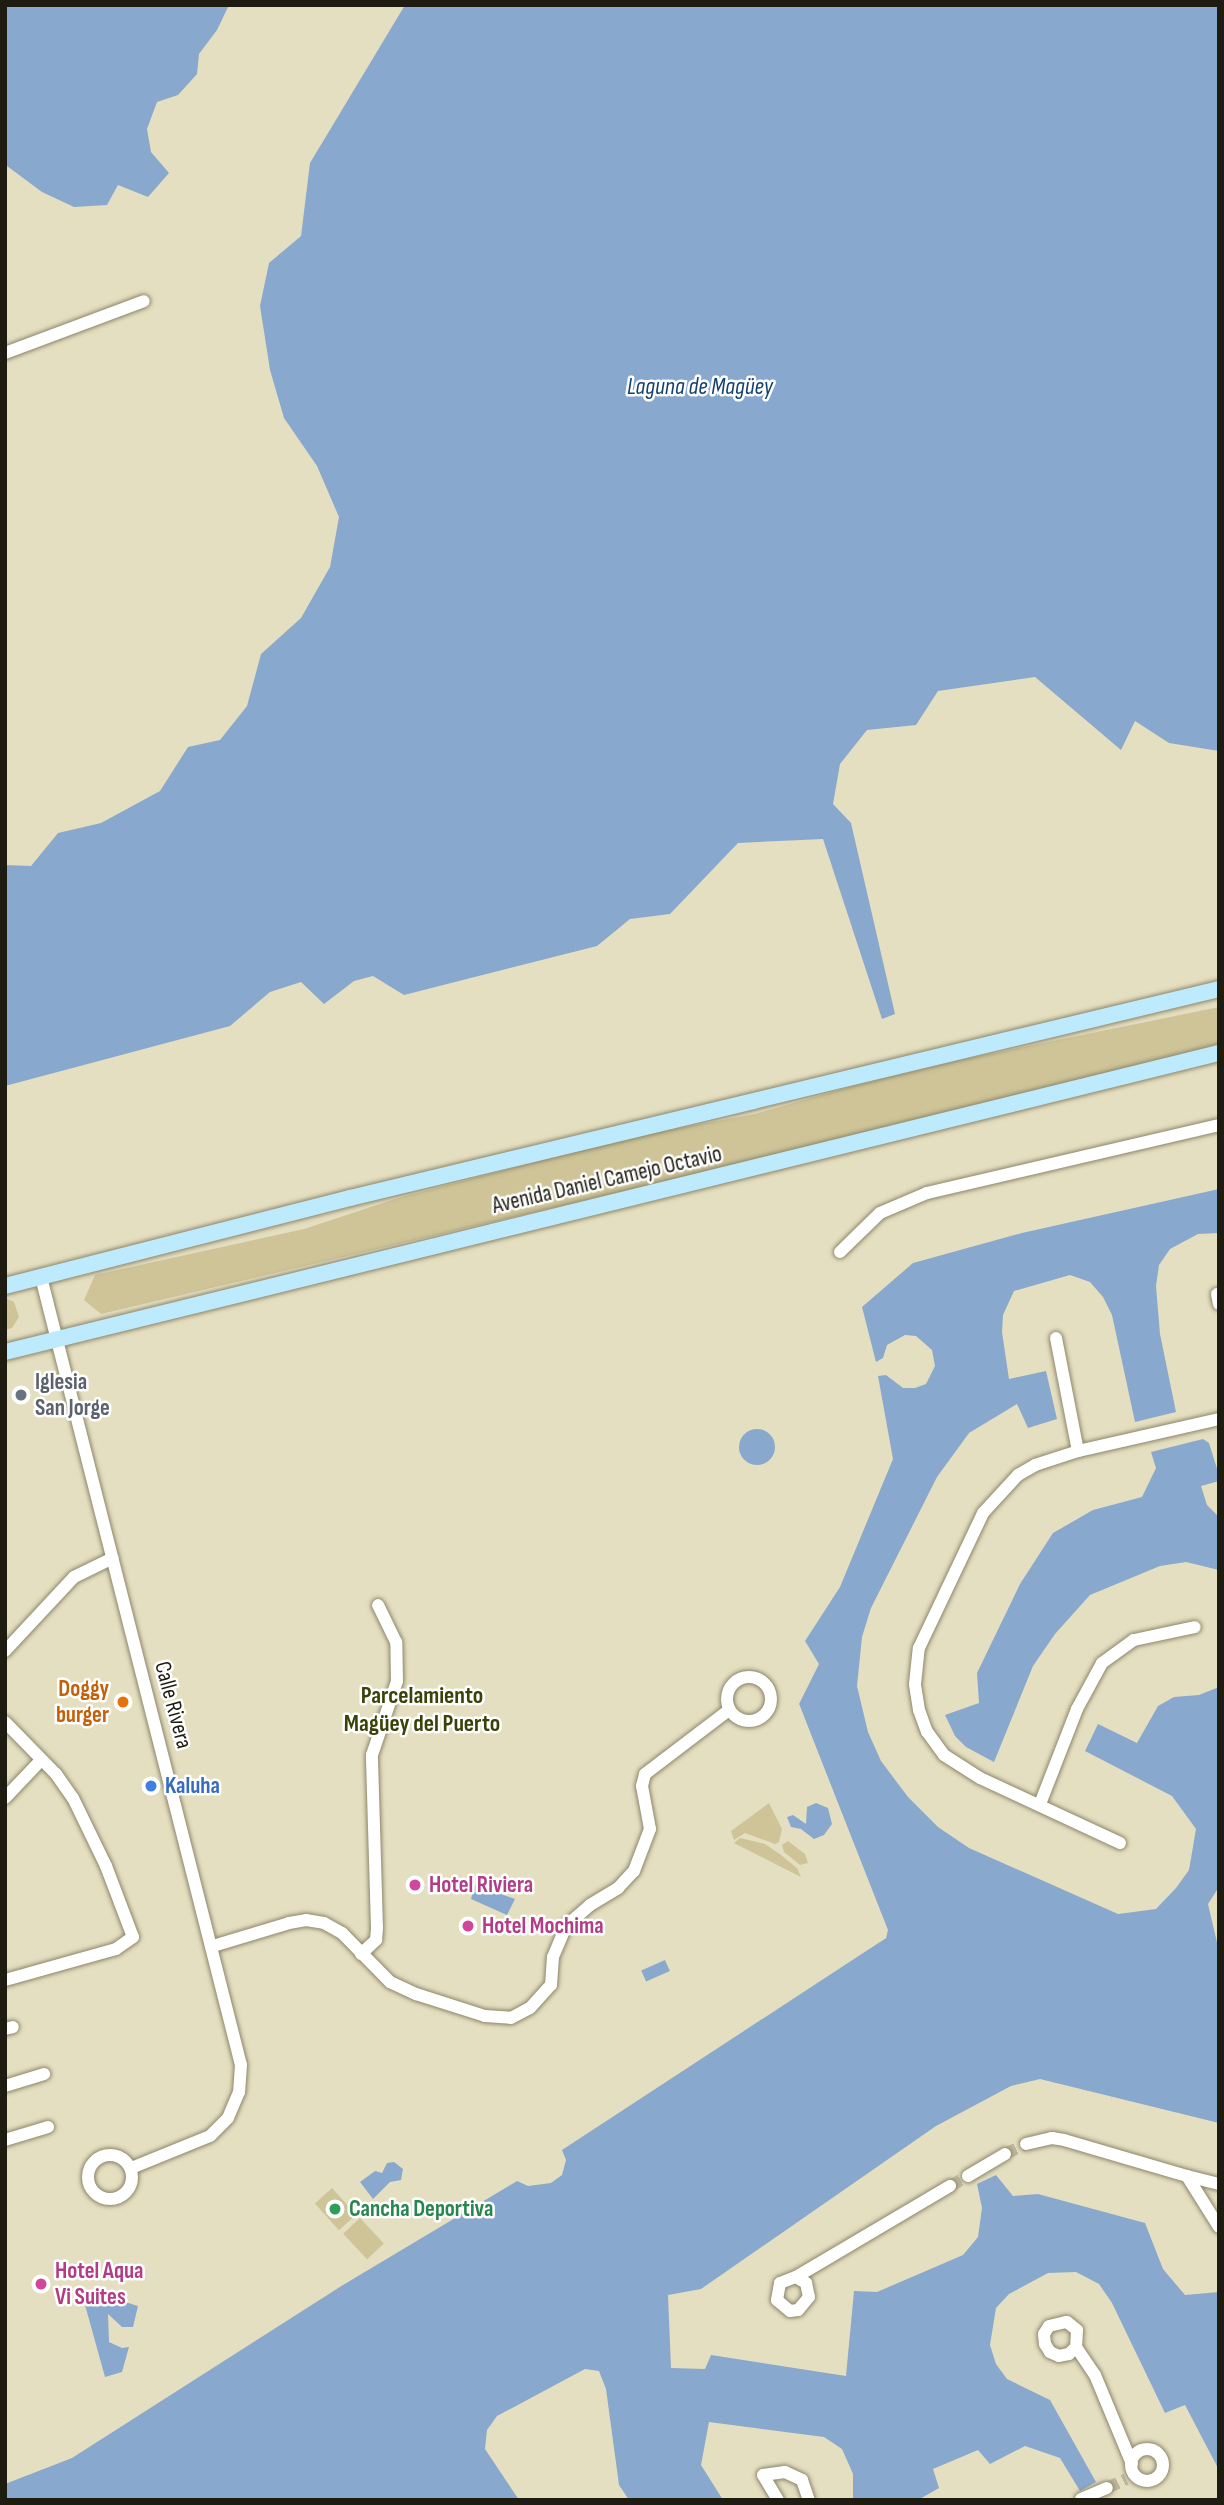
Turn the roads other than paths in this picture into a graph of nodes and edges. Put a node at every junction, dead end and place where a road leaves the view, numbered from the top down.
1 (144, 301) dead end
2 (5, 353) edge
3 (1219, 989) edge
4 (1219, 1054) edge
5 (1219, 1125) edge
6 (840, 1252) dead end
7 (41, 1277) junction
8 (5, 1286) edge
9 (1056, 1338) dead end
10 (56, 1339) junction
11 (5, 1352) edge
12 (1219, 1419) edge
13 (1078, 1451) junction
14 (113, 1558) junction
15 (378, 1605) dead end
16 (1195, 1627) dead end
17 (5, 1651) edge
18 (729, 1710) dead end
19 (5, 1722) edge
20 (41, 1760) junction
21 (5, 1798) edge
22 (1040, 1804) junction
23 (1120, 1843) dead end
24 (213, 1946) junction
25 (360, 1954) junction
26 (5, 1980) edge
27 (44, 2074) dead end
28 (5, 2086) edge
29 (48, 2127) dead end
30 (5, 2140) edge
31 (1026, 2144) tunnel mouth
32 (1005, 2154) tunnel mouth
33 (131, 2168) dead end
34 (969, 2175) tunnel mouth
35 (1187, 2176) junction
36 (1219, 2184) edge
37 (950, 2186) tunnel mouth
38 (1219, 2227) edge
39 (796, 2277) dead end
40 (1076, 2347) dead end
41 (1131, 2472) dead end
42 (1107, 2488) tunnel mouth
43 (1081, 2499) edge
44 (778, 2500) edge
45 (809, 2500) edge

1 - 2 street
3 - 7 main road, Avenida Daniel Camejo Octavio
4 - 10 main road, Avenida Daniel Camejo Octavio
5 - 6 street
7 - 8 main road, Avenida Daniel Camejo Octavio
7 - 10 street, Calle Rivera
9 - 13 street
10 - 11 main road, Avenida Daniel Camejo Octavio
10 - 14 street, Calle Rivera
12 - 13 street
13 - 22 street
14 - 17 street
14 - 24 street, Calle Rivera
15 - 25 street
16 - 22 street
18 - 25 street
19 - 20 street
20 - 21 street
20 - 26 street
22 - 23 street
24 - 25 street
24 - 33 street, Calle Rivera
27 - 28 street
29 - 30 street
31 - 35 street
32 - 34 street
35 - 36 street
35 - 38 street
37 - 39 street
40 - 41 street
42 - 43 street
44 - 45 street

